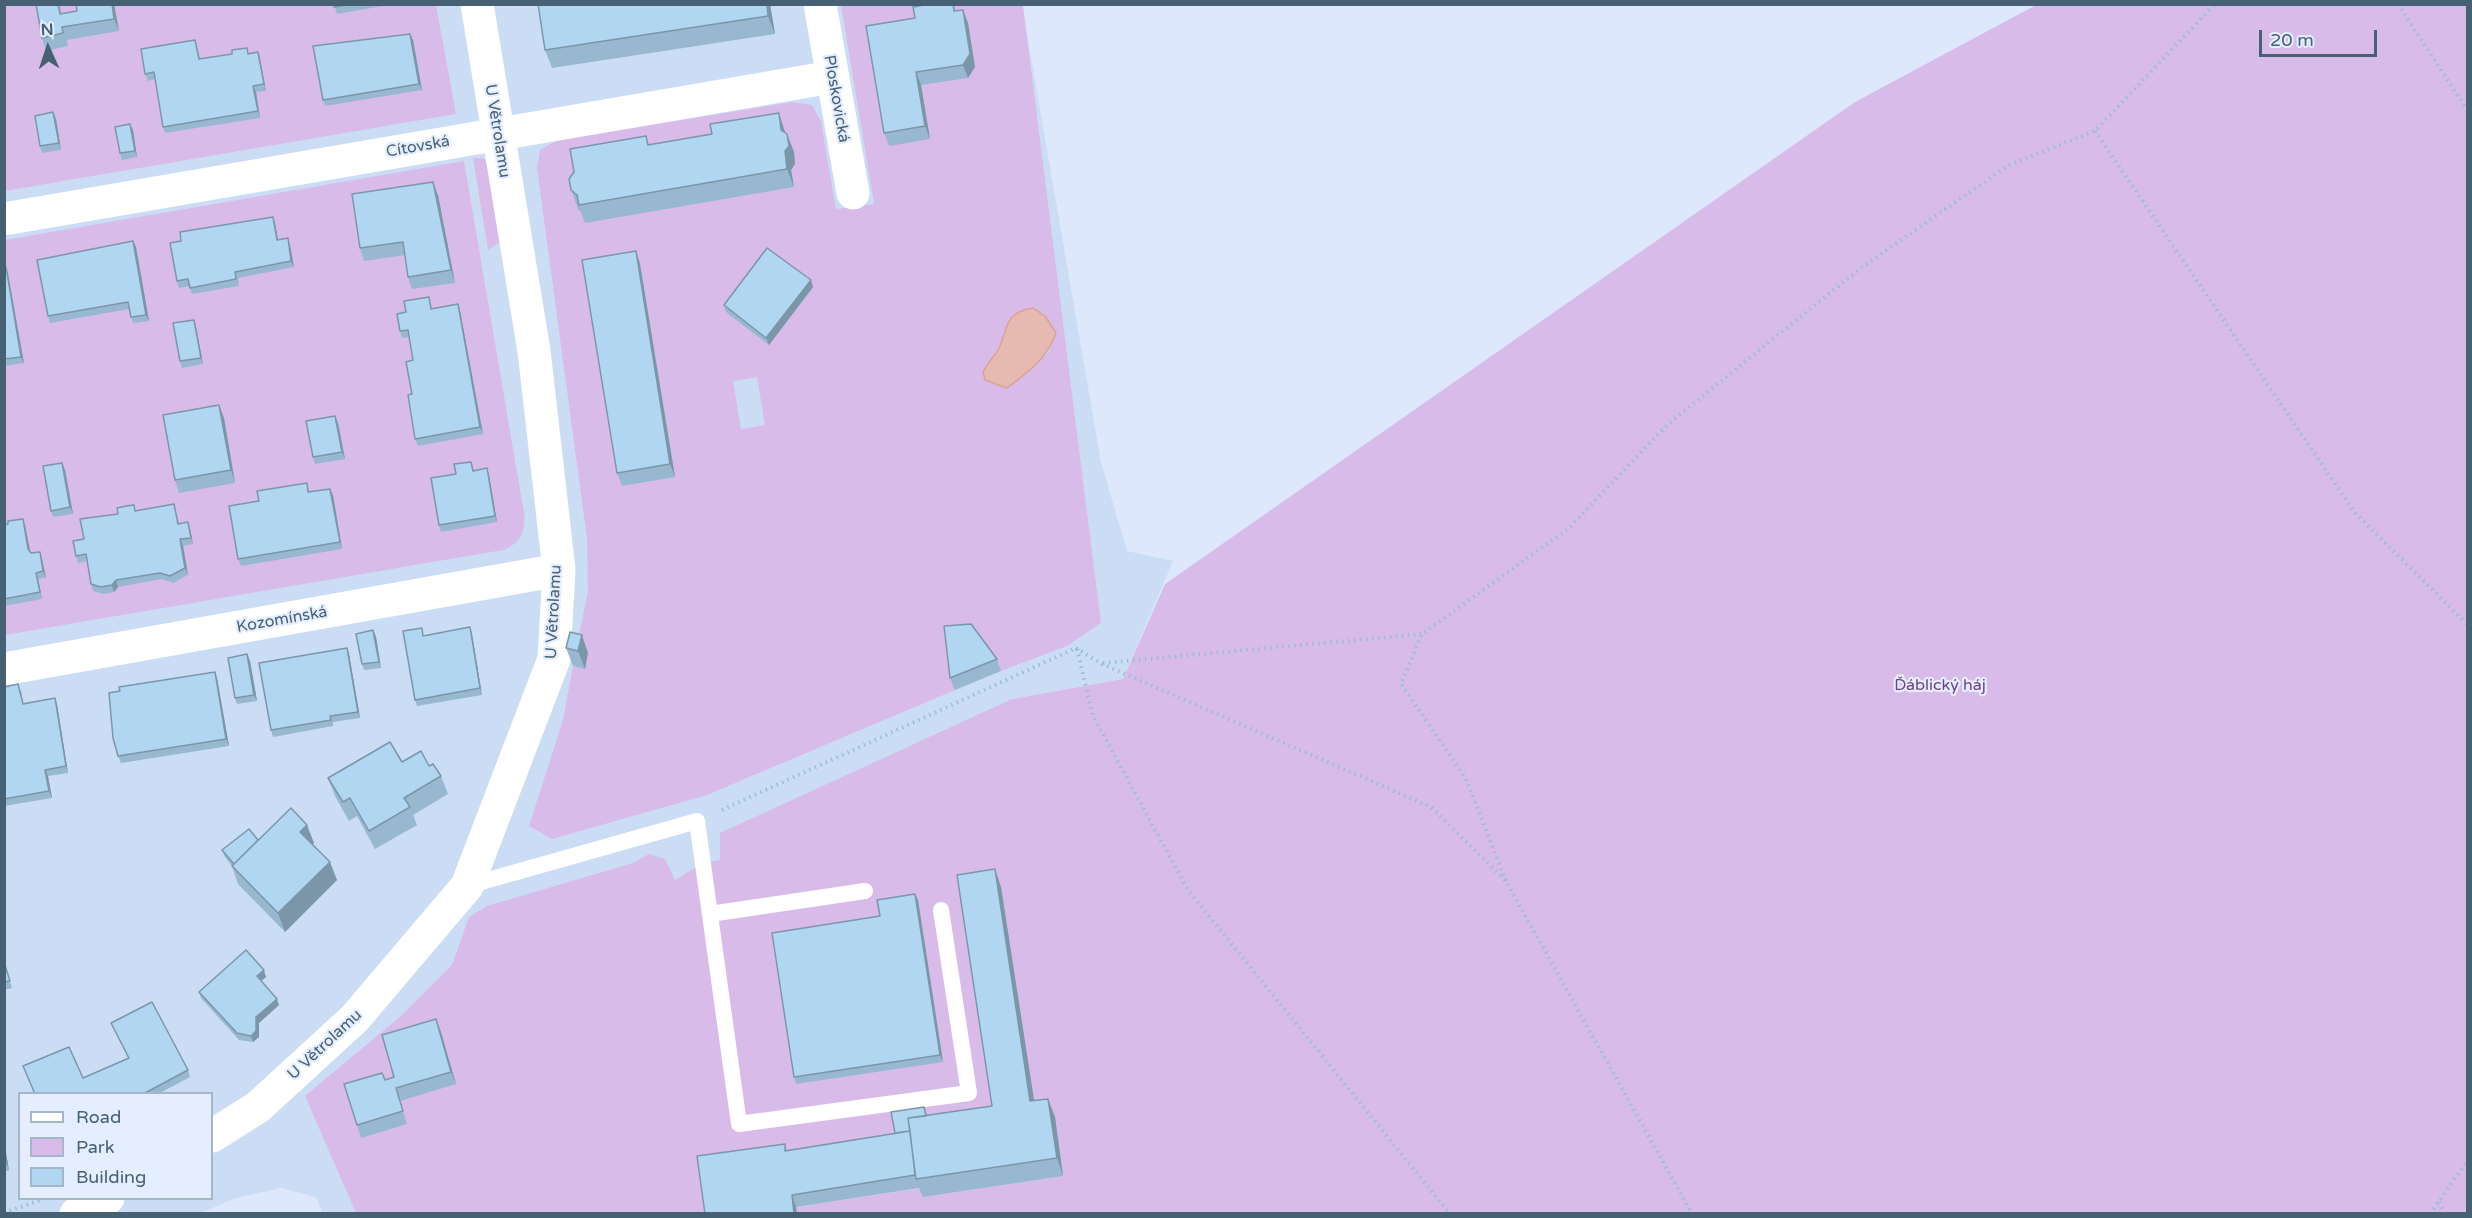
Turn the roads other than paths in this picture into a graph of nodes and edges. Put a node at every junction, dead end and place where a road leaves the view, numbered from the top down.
1 (477, 4) edge
2 (820, 4) edge
3 (832, 77) junction
4 (497, 133) junction
5 (853, 193) dead end
6 (4, 219) edge
7 (559, 570) junction
8 (4, 669) edge
9 (467, 886) junction
10 (865, 891) dead end
11 (941, 910) dead end
12 (710, 914) junction
13 (213, 1135) edge
14 (104, 1200) edge
15 (76, 1214) edge

1 - 4 street, U Větrolamu
2 - 3 street, Ploskovická
3 - 4 street, Cítovská
3 - 5 street, Ploskovická
4 - 6 street, Cítovská
4 - 7 street, U Větrolamu
7 - 8 street, Kozomínská
7 - 9 street, U Větrolamu
9 - 12 lane
9 - 13 street, U Větrolamu
10 - 12 lane
11 - 12 lane
14 - 15 street

